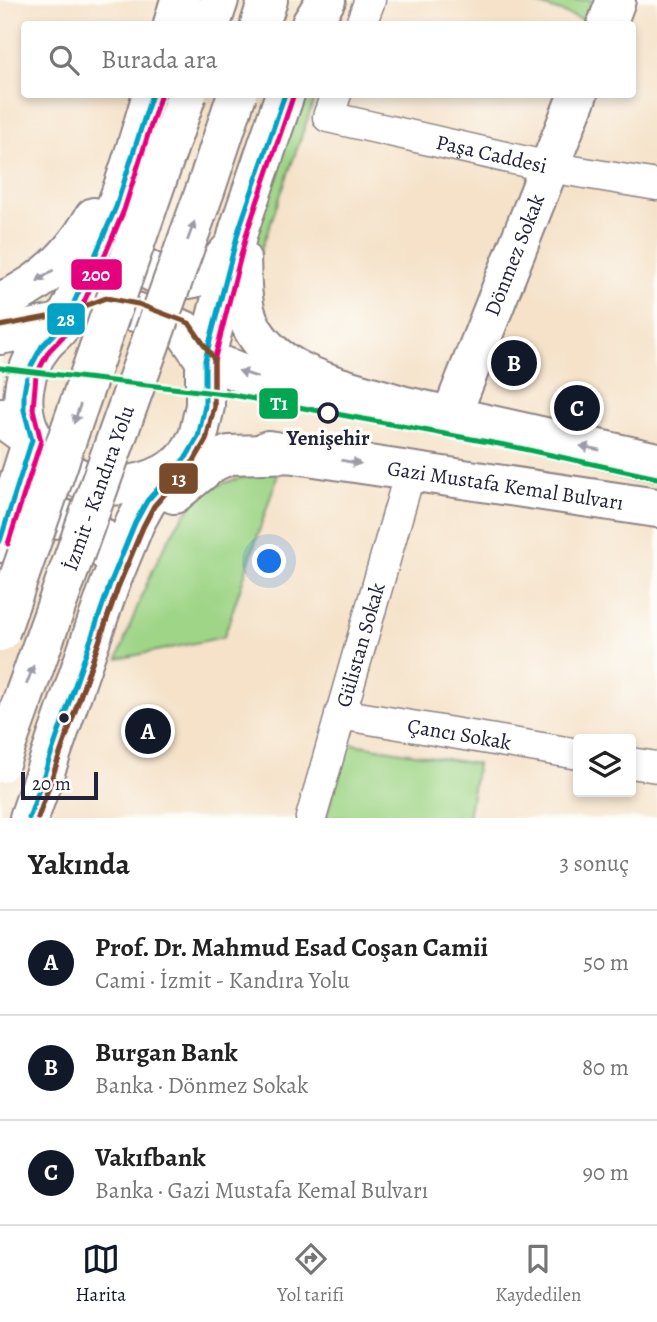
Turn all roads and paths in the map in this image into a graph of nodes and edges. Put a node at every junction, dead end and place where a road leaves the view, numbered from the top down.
1 (180, 0) edge
2 (219, 0) edge
3 (268, 0) edge
4 (315, 0) edge
5 (326, 0) edge
6 (370, 0) edge
7 (617, 0) edge
8 (174, 21) edge
9 (212, 21) edge
10 (261, 21) edge
11 (311, 21) edge
12 (312, 21) edge
13 (362, 21) edge
14 (608, 21) edge
15 (151, 98) edge
16 (186, 98) edge
17 (236, 98) edge
18 (284, 98) edge
19 (576, 98) edge
20 (332, 106) edge
21 (138, 139) junction
22 (549, 167) junction
23 (657, 185) edge
24 (116, 207) junction
25 (237, 237) junction
26 (0, 302) edge
27 (65, 322) junction
28 (0, 335) edge
29 (205, 360) junction
30 (401, 405) junction
31 (451, 416) junction
32 (0, 417) edge
33 (32, 440) junction
34 (302, 453) junction
35 (187, 456) junction
36 (657, 462) edge
37 (410, 472) junction
38 (657, 508) edge
39 (1, 527) edge
40 (117, 567) junction
41 (0, 632) edge
42 (340, 714) junction
43 (573, 753) edge
44 (0, 763) edge
45 (636, 763) edge
46 (657, 767) edge
47 (29, 818) edge
48 (312, 818) edge

1 - 8 main road
2 - 9 main road
3 - 10 main road
4 - 11 main road
5 - 12 main road
6 - 13 street
7 - 14 main road
15 - 21 main road
16 -> 41 main road, İzmit - Kandıra Yolu, bridge
44 -> 17 main road, İzmit - Kandıra Yolu, bridge
18 - 25 main road
19 - 22 main road, Dönmez Sokak
20 - 22 street, Paşa Caddesi
21 - 24 main road
21 -> 26 main road
22 - 23 street, Paşa Caddesi
22 - 31 main road, Dönmez Sokak
24 - 25 main road
24 - 27 main road
25 - 29 main road
25 - 30 main road
27 - 28 main road
27 - 29 main road
27 - 33 main road
30 -> 29 main road
29 - 35 main road
30 - 31 main road
36 -> 31 main road
32 - 33 main road
33 - 35 main road
33 - 39 main road
34 - 35 main road, Gazi Mustafa Kemal Bulvarı
34 -> 37 main road, Gazi Mustafa Kemal Bulvarı
34 - 40 main road
35 - 40 main road
37 - 38 main road, Gazi Mustafa Kemal Bulvarı
37 - 42 street, Gülistan Sokak
39 - 40 main road
40 - 47 main road
42 - 43 street, Çancı Sokak
42 - 48 street, Gülistan Sokak
45 - 46 street

